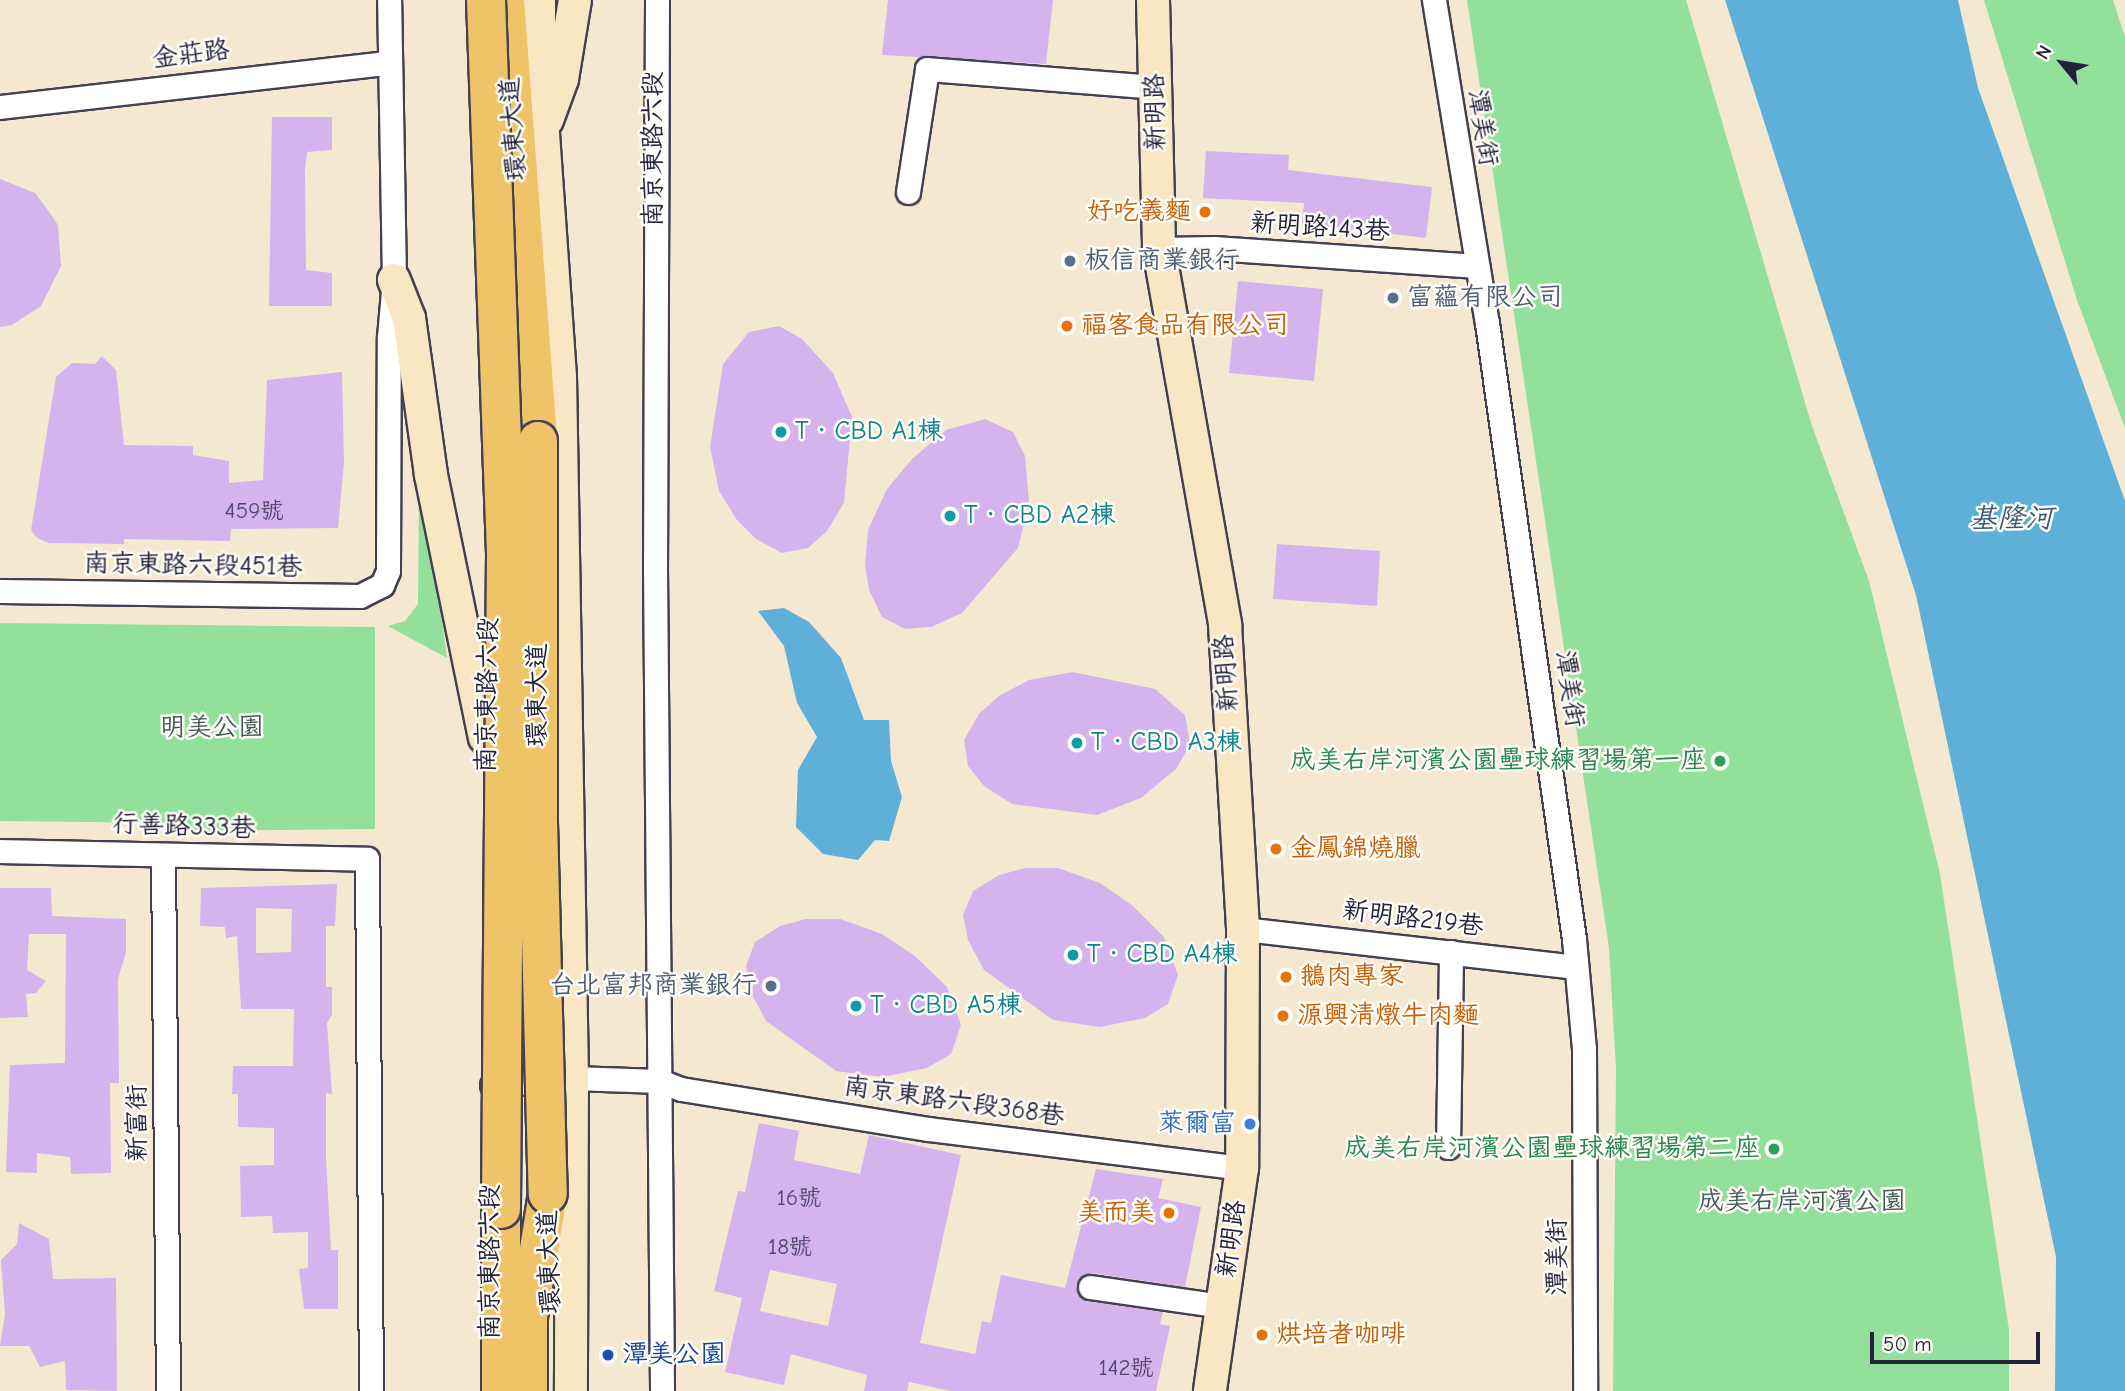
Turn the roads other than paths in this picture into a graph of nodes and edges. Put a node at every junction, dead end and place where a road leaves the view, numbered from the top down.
1 (389, 0) edge
2 (486, 0) edge
3 (503, 0) edge
4 (539, 0) edge
5 (575, 0) edge
6 (657, 0) edge
7 (1153, 0) edge
8 (1434, 0) edge
9 (389, 63) junction
10 (1155, 87) junction
11 (0, 107) edge
12 (545, 124) junction
13 (908, 192) dead end
14 (1159, 249) junction
15 (1477, 266) junction
16 (394, 280) junction
17 (0, 591) edge
18 (485, 738) junction
19 (0, 851) edge
20 (163, 855) junction
21 (1243, 929) junction
22 (1451, 952) junction
23 (1576, 967) junction
24 (572, 1078) junction
25 (660, 1081) junction
26 (492, 1085) junction
27 (1448, 1147) dead end
28 (1242, 1168) junction
29 (548, 1194) junction
30 (501, 1209) junction
31 (1090, 1287) dead end
32 (1222, 1306) junction
33 (528, 1317) junction
34 (168, 1391) edge
35 (371, 1391) edge
36 (491, 1391) edge
37 (501, 1391) edge
38 (528, 1391) edge
39 (553, 1391) edge
40 (571, 1391) edge
41 (662, 1391) edge
42 (1210, 1391) edge
43 (1585, 1391) edge

1 - 9 street
2 - 30 highway, 環東大道, bridge
3 - 18 main road, 南京東路六段
3 - 29 highway, 環東大道, bridge
4 - 12 main road
5 - 12 main road
6 - 25 street, 南京東路六段
7 - 10 main road, 新明路
8 - 15 street, 潭美街
9 - 11 street, 金莊路
9 - 16 street
10 - 13 street
10 - 14 main road, 新明路
12 - 24 main road
14 - 15 street, 新明路143巷
14 - 21 main road, 新明路
15 - 23 street, 潭美街
16 - 17 street, 南京東路六段451巷
16 - 18 main road
18 - 26 main road, 南京東路六段
19 - 20 street, 行善路333巷
20 - 34 street, 新富街
20 - 35 street, 行善路333巷
21 - 22 street, 新明路219巷
21 - 28 main road, 新明路
22 - 23 street, 新明路219巷
22 - 27 street
23 - 43 street, 潭美街
24 - 25 street, 南京東路六段368巷
24 - 26 street, 南京東路六段368巷
24 - 40 main road
25 - 28 street, 南京東路六段368巷
25 - 41 street, 南京東路六段
26 - 36 main road, 南京東路六段
28 - 32 main road, 新明路
29 - 33 highway
29 - 39 highway, 環東大道
30 - 33 highway
30 - 37 highway, 環東大道
31 - 32 street
32 - 42 main road, 新明路
33 - 38 highway

